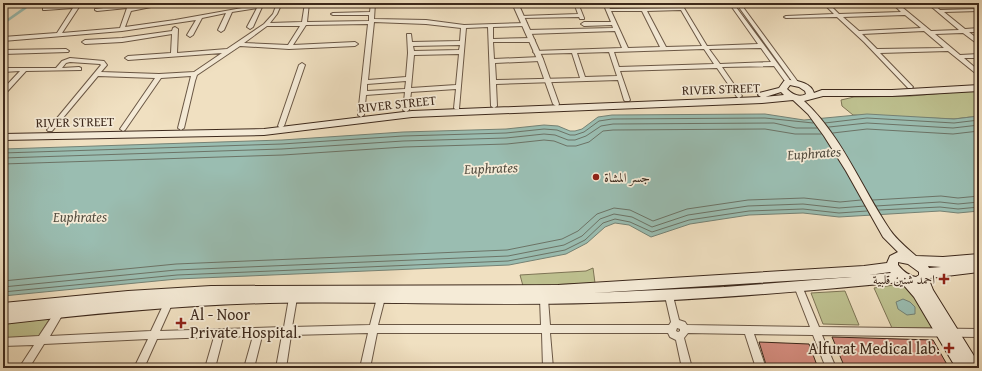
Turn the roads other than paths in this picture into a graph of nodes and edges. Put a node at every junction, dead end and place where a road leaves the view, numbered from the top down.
1 (166, 3) edge
2 (174, 3) edge
3 (280, 3) edge
4 (292, 3) edge
5 (307, 3) edge
6 (373, 3) edge
7 (515, 3) edge
8 (576, 3) edge
9 (605, 3) edge
10 (645, 3) edge
11 (679, 3) edge
12 (730, 3) edge
13 (738, 3) edge
14 (825, 3) edge
15 (894, 3) edge
16 (929, 3) edge
17 (262, 4) edge
18 (79, 5) edge
19 (130, 6) edge
20 (45, 9) dead end
21 (683, 9) junction
22 (97, 10) dead end
23 (608, 10) junction
24 (646, 10) junction
25 (979, 10) edge
26 (230, 11) junction
27 (939, 11) junction
28 (372, 13) junction
29 (906, 13) junction
30 (334, 14) dead end
31 (581, 15) junction
32 (837, 15) junction
33 (200, 17) junction
34 (521, 17) junction
35 (786, 17) dead end
36 (372, 21) junction
37 (176, 22) junction
38 (614, 23) junction
39 (304, 24) junction
40 (524, 24) junction
41 (584, 24) junction
42 (266, 25) junction
43 (490, 26) junction
44 (464, 27) junction
45 (250, 28) dead end
46 (122, 29) junction
47 (617, 29) junction
48 (221, 30) dead end
49 (587, 30) junction
50 (979, 30) edge
51 (927, 31) junction
52 (964, 31) junction
53 (175, 32) junction
54 (528, 32) junction
55 (857, 33) junction
56 (59, 34) junction
57 (190, 35) dead end
58 (410, 35) dead end
59 (3, 39) edge
60 (532, 40) junction
61 (490, 41) junction
62 (978, 41) edge
63 (85, 42) dead end
64 (462, 43) junction
65 (240, 44) junction
66 (354, 44) dead end
67 (410, 44) junction
68 (762, 46) junction
69 (289, 47) junction
70 (706, 48) junction
71 (664, 49) junction
72 (949, 49) junction
73 (611, 50) junction
74 (626, 50) junction
75 (66, 51) dead end
76 (230, 51) junction
77 (574, 51) junction
78 (876, 51) junction
79 (3, 52) edge
80 (462, 52) junction
81 (536, 52) junction
82 (411, 53) junction
83 (174, 54) junction
84 (979, 56) edge
85 (958, 57) junction
86 (128, 58) dead end
87 (540, 59) junction
88 (491, 60) junction
89 (774, 64) junction
90 (302, 65) dead end
91 (718, 66) junction
92 (58, 69) junction
93 (79, 69) dead end
94 (618, 69) junction
95 (3, 70) edge
96 (24, 70) junction
97 (97, 74) junction
98 (195, 74) junction
99 (979, 74) edge
100 (159, 76) junction
101 (620, 78) junction
102 (408, 79) junction
103 (583, 79) junction
104 (548, 80) junction
105 (364, 82) junction
106 (492, 82) junction
107 (789, 85) junction
108 (459, 87) junction
109 (806, 87) junction
110 (910, 87) dead end
111 (979, 88) edge
112 (408, 90) junction
113 (3, 93) edge
114 (363, 93) junction
115 (822, 93) junction
116 (739, 96) junction
117 (794, 97) junction
118 (808, 97) junction
119 (627, 100) junction
120 (662, 101) junction
121 (556, 104) junction
122 (494, 106) junction
123 (457, 108) junction
124 (406, 110) junction
125 (433, 111) junction
126 (811, 112) junction
127 (361, 115) junction
128 (281, 126) junction
129 (181, 128) junction
130 (123, 129) junction
131 (50, 130) junction
132 (3, 132) edge
133 (89, 132) junction
134 (3, 137) edge
135 (885, 230) junction
136 (979, 259) edge
137 (913, 261) junction
138 (892, 264) junction
139 (979, 267) edge
140 (924, 277) junction
141 (904, 278) junction
142 (719, 280) junction
143 (798, 286) junction
144 (723, 292) junction
145 (341, 294) junction
146 (669, 296) junction
147 (293, 298) junction
148 (380, 298) junction
149 (544, 299) junction
150 (169, 302) junction
151 (3, 308) edge
152 (60, 312) junction
153 (3, 318) edge
154 (673, 326) junction
155 (373, 329) junction
156 (546, 330) junction
157 (748, 330) junction
158 (816, 331) junction
159 (288, 332) junction
160 (682, 332) junction
161 (947, 332) junction
162 (979, 332) edge
163 (220, 333) junction
164 (258, 333) junction
165 (154, 334) junction
166 (41, 341) junction
167 (3, 342) edge
168 (24, 368) edge
169 (139, 368) edge
170 (210, 368) edge
171 (249, 368) edge
172 (282, 368) edge
173 (365, 368) edge
174 (548, 368) edge
175 (686, 368) edge
176 (762, 368) edge
177 (831, 368) edge
178 (963, 368) edge
179 (974, 368) edge

1 - 2 street
1 - 19 street
3 - 4 street
3 - 17 street
3 - 42 street
5 - 39 street
6 - 28 street
7 - 34 street
8 - 31 street
9 - 23 street
10 - 24 street
11 - 21 street
12 - 68 street
13 - 107 street
14 - 32 street
15 - 29 street
16 - 27 street
17 - 26 street
17 - 45 street
18 - 20 street
18 - 56 street
19 - 22 street
19 - 46 street
21 - 24 street
21 - 70 street
23 - 24 street
23 - 38 street
24 - 71 street
25 - 27 street
26 - 33 street
26 - 48 street
27 - 52 street
28 - 30 street
28 - 36 street
29 - 32 street
29 - 51 street
31 - 34 street
31 - 41 street
32 - 35 street
32 - 55 street
33 - 37 street
33 - 57 street
34 - 40 street
36 - 39 street
36 - 44 street
36 - 105 street
37 - 46 street
37 - 53 street
38 - 41 street
38 - 47 street
39 - 42 street
39 - 69 street
40 - 43 street
40 - 54 street
41 - 49 street
42 - 65 street
43 - 44 street
43 - 61 street
44 - 64 street
46 - 56 street
47 - 49 street
47 - 74 street
49 - 54 street
50 - 52 street
51 - 52 street
51 - 55 street
51 - 72 street
52 - 62 street
53 - 63 street
53 - 83 street
54 - 60 street
55 - 78 street
56 - 59 street
58 - 67 street
60 - 61 street
60 - 81 street
61 - 88 street
64 - 67 street
64 - 80 street
65 - 69 street
65 - 76 street
66 - 69 street
67 - 82 street
68 - 70 street
68 - 89 street
70 - 71 street
70 - 91 street
71 - 74 street
72 - 78 street
72 - 85 street
73 - 74 street
73 - 77 street
73 - 94 street
75 - 79 street
76 - 83 street
76 - 98 street
77 - 81 street
77 - 103 street
78 - 110 street
80 - 82 street
80 - 108 street
81 - 87 street
82 - 102 street
83 - 86 street
84 - 85 street
85 - 99 street
87 - 88 street
87 - 104 street
88 - 106 street
89 - 91 street
89 - 107 street
90 - 128 street
91 - 94 street
91 - 116 street
92 - 93 street
92 - 96 street
92 - 97 street
94 - 101 street
95 - 96 street
96 - 113 street
97 - 100 street
97 - 131 street
98 - 100 street
98 - 129 street
100 - 130 street
101 - 103 street
101 - 119 street
102 - 105 street
102 - 112 street
103 - 104 street
104 - 106 street
104 - 121 street
105 - 114 street
106 - 122 street
107 - 109 main road
107 - 116 main road, RIVER STREET
107 - 117 main road
108 - 112 street
108 - 123 street
109 - 115 main road
109 - 118 main road
111 - 115 main road
112 - 114 street
112 - 124 street
114 - 127 street
115 - 118 main road
116 - 120 main road, RIVER STREET
117 - 118 main road, RIVER STREET
117 - 120 main road, RIVER STREET
117 - 126 main road
118 - 126 main road
119 - 120 main road, RIVER STREET
119 - 121 main road, RIVER STREET
120 - 125 main road, RIVER STREET
121 - 122 main road, RIVER STREET
122 - 123 main road, RIVER STREET
123 - 125 main road, RIVER STREET
124 - 125 main road, RIVER STREET
124 - 127 main road, RIVER STREET
125 - 133 main road, RIVER STREET
126 - 135 main road
127 - 128 main road, RIVER STREET
128 - 129 main road, RIVER STREET
129 - 130 main road, RIVER STREET
130 - 133 main road, RIVER STREET
131 - 132 main road, RIVER STREET
131 - 133 main road, RIVER STREET
133 - 134 main road, RIVER STREET
135 - 137 main road
135 - 138 main road
136 - 137 main road
137 - 138 main road
137 - 140 main road
138 - 141 main road
138 - 142 main road
139 - 140 main road
140 - 141 main road
140 - 161 main road
141 - 143 main road
141 - 161 main road
142 - 144 main road
142 - 145 main road
143 - 144 main road
143 - 158 street
144 - 146 main road
145 - 147 main road
145 - 148 main road
145 - 151 main road
146 - 149 main road
146 - 154 street
147 - 150 main road
147 - 159 street
148 - 149 main road
148 - 155 street
149 - 156 street
150 - 152 main road
150 - 165 street
152 - 153 main road
152 - 166 street
154 - 156 street
154 - 160 street
155 - 156 street
155 - 159 street
155 - 173 street
156 - 174 street
157 - 158 street
157 - 160 street
157 - 176 street
158 - 161 street
158 - 177 street
159 - 164 street
159 - 172 street
160 - 175 street
161 - 162 street
161 - 178 main road
161 - 179 main road
163 - 164 street
163 - 165 street
163 - 170 street
164 - 171 street
165 - 166 street
165 - 169 street
166 - 167 street
166 - 168 street

